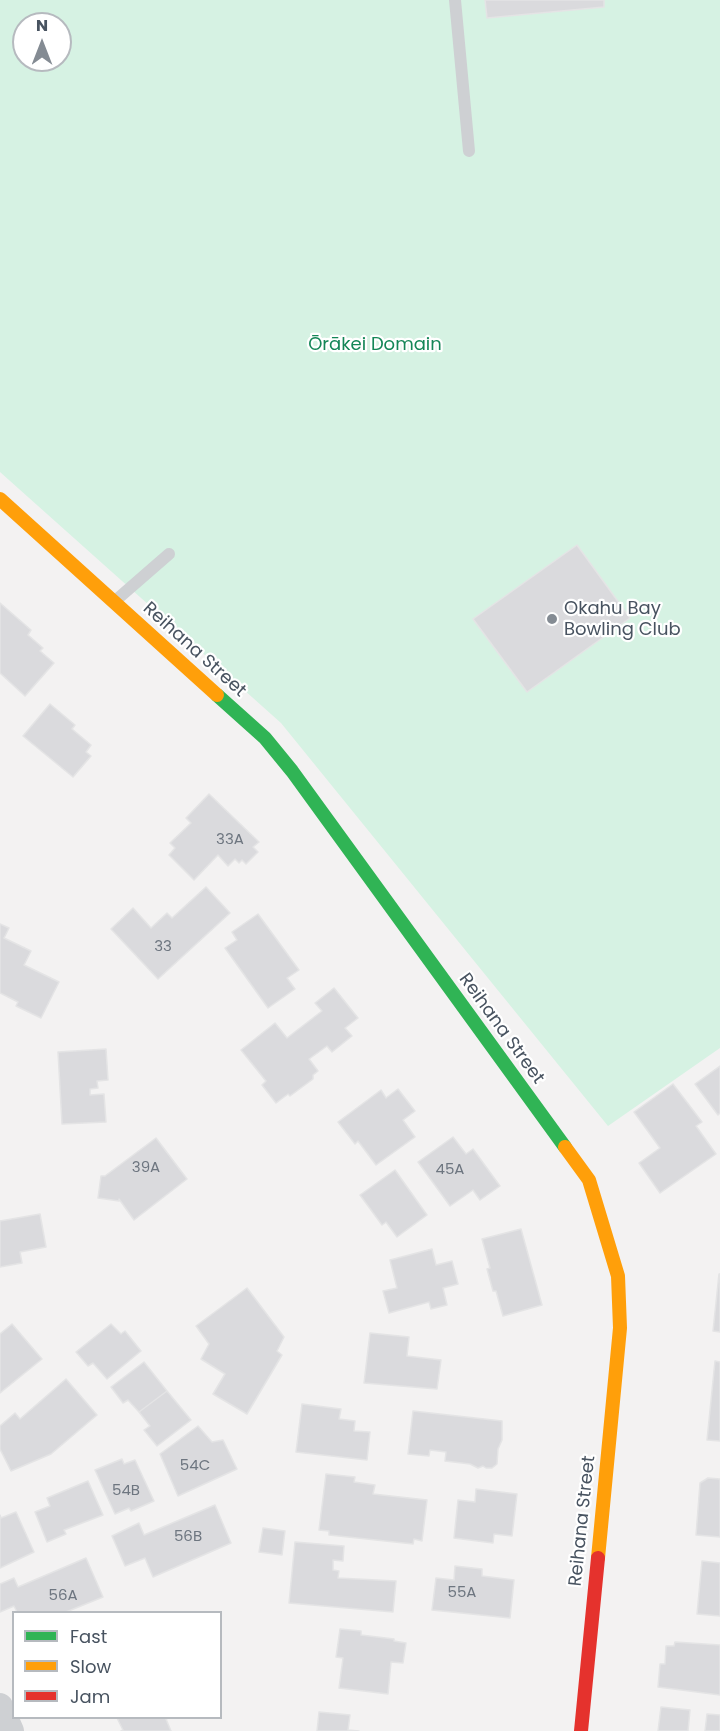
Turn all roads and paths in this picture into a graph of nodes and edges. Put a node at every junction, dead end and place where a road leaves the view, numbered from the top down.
1 (455, 0) edge
2 (469, 151) dead end
3 (0, 499) edge
4 (169, 554) dead end
5 (114, 602) junction
6 (0, 1706) edge
7 (11, 1731) edge
8 (580, 1731) edge

1 - 2 lane
3 - 5 street, Reihana Street
4 - 5 lane
5 - 8 street, Reihana Street
6 - 7 street

